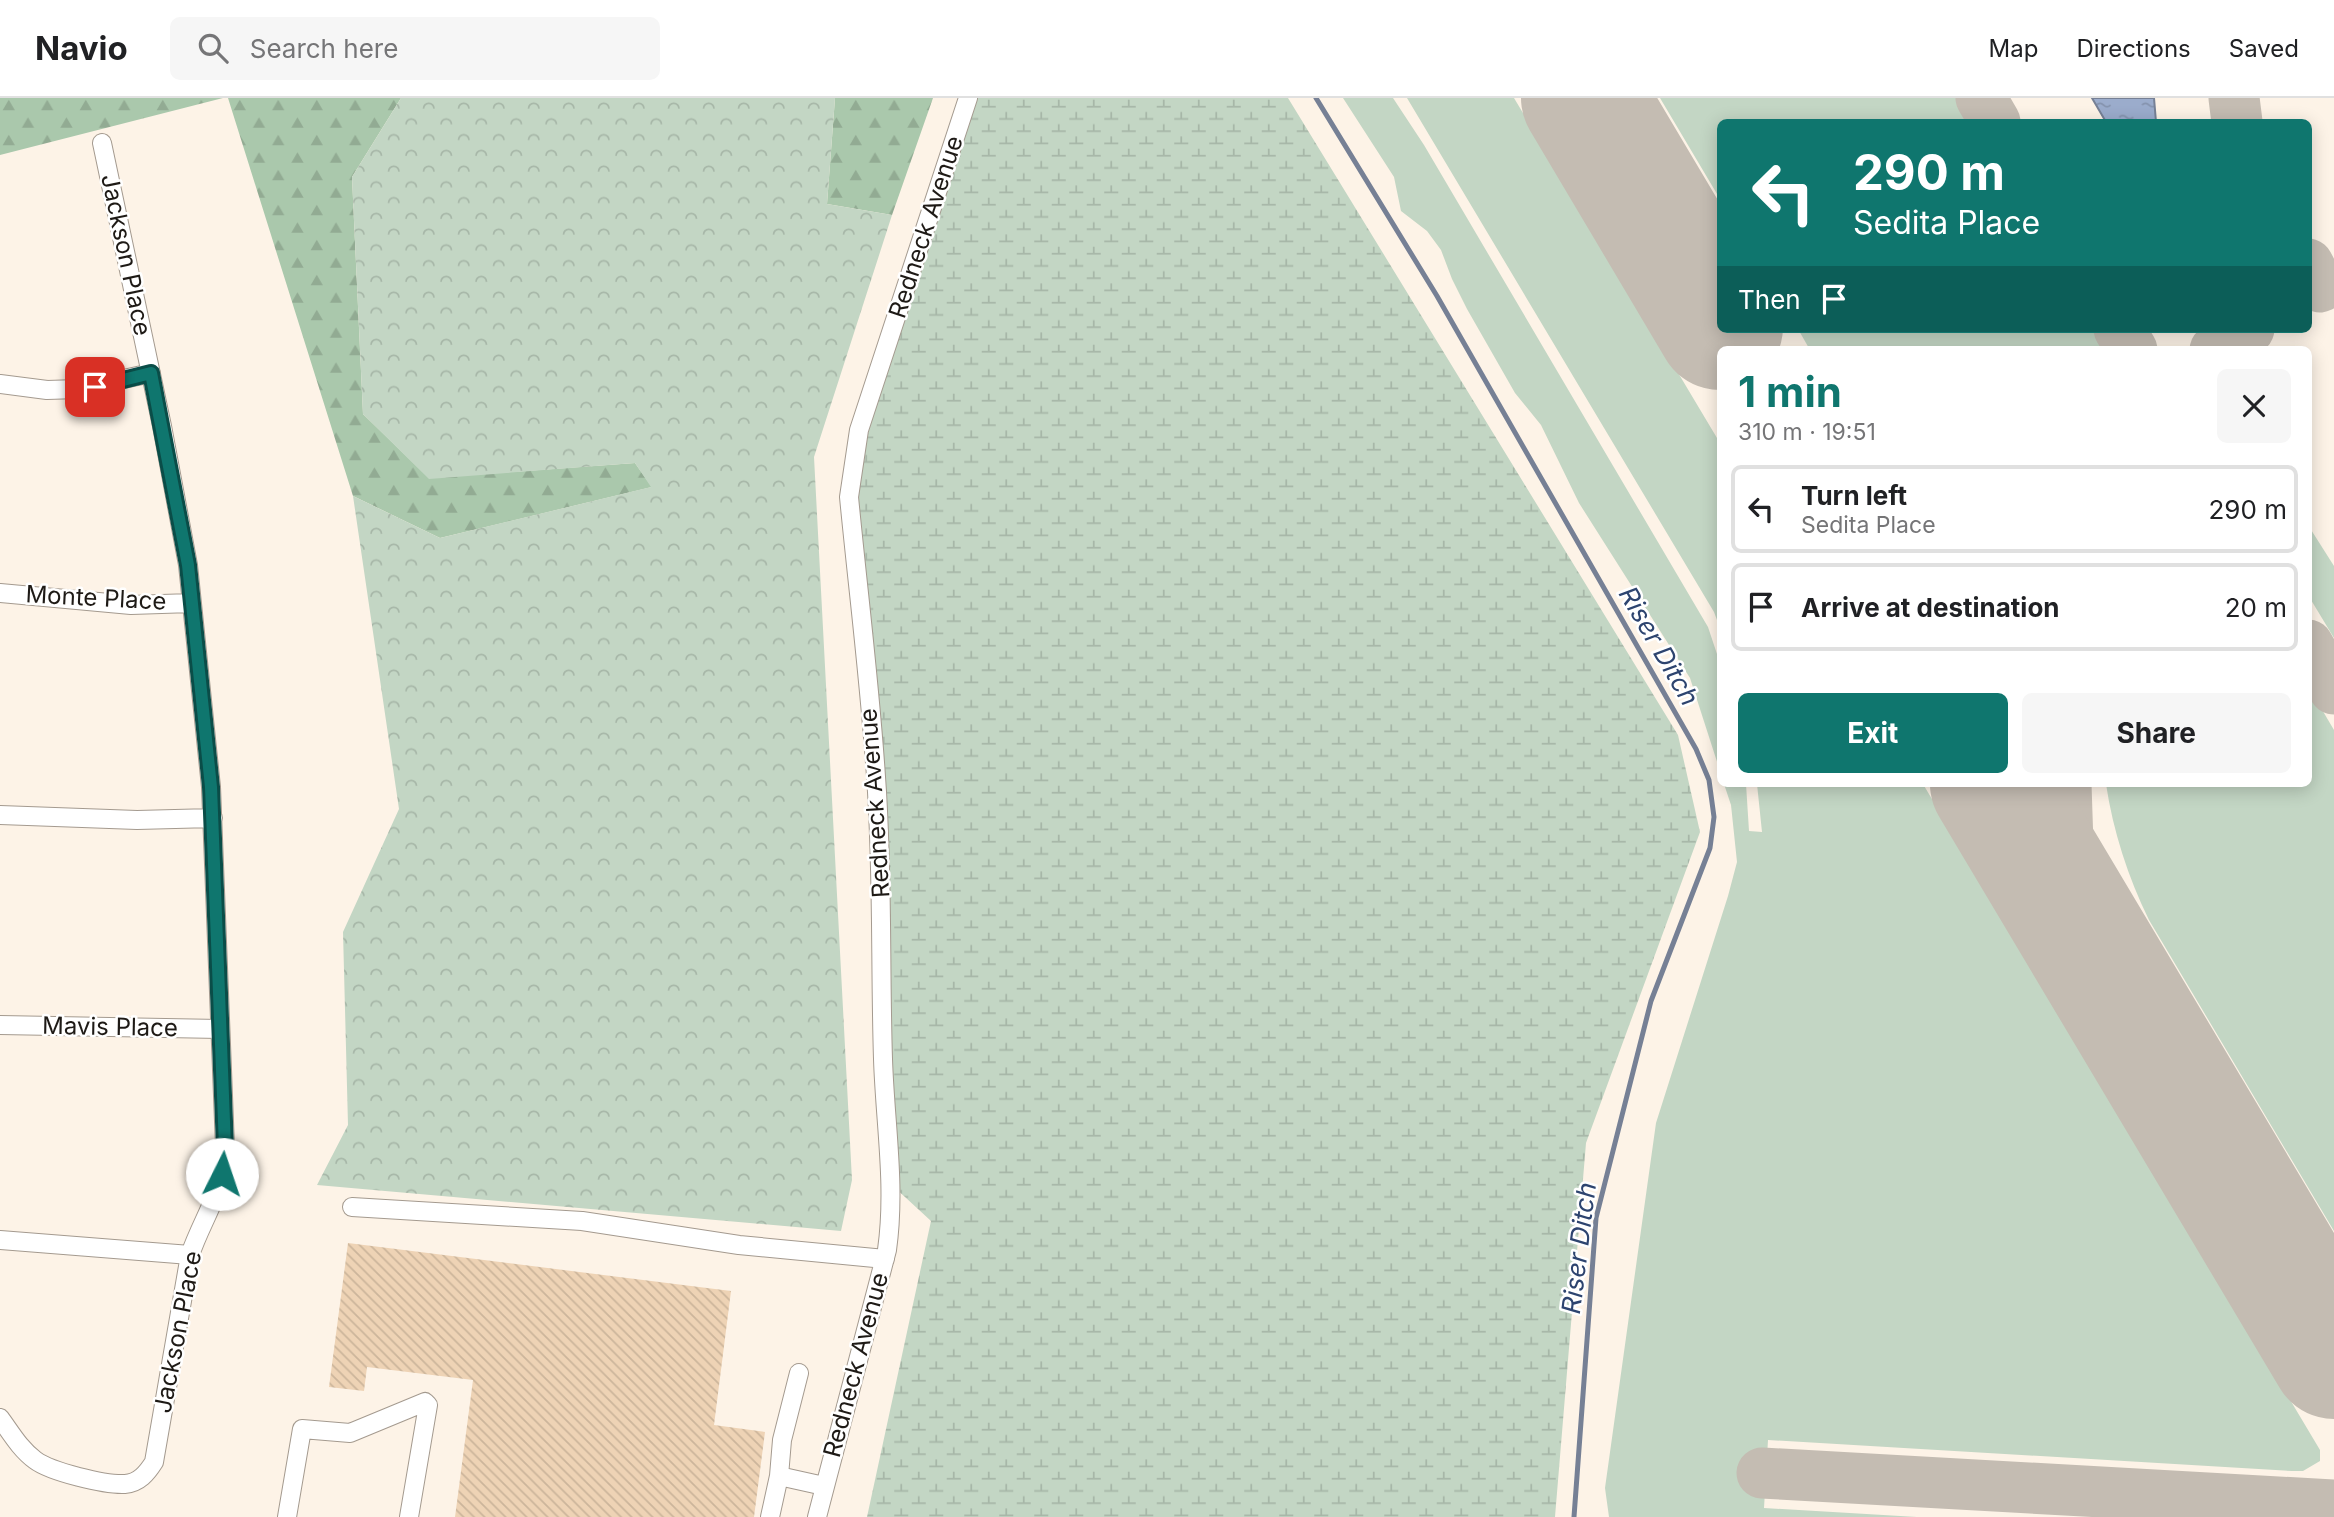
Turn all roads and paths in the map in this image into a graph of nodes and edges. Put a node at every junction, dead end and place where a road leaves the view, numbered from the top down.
1 (968, 98) edge
2 (102, 143) dead end
3 (151, 373) junction
4 (0, 384) edge
5 (0, 593) edge
6 (192, 603) junction
7 (0, 815) edge
8 (213, 818) junction
9 (0, 1025) edge
10 (220, 1030) junction
11 (352, 1207) dead end
12 (0, 1240) edge
13 (190, 1255) junction
14 (885, 1259) junction
15 (799, 1373) dead end
16 (0, 1418) edge
17 (779, 1476) junction
18 (824, 1486) junction
19 (287, 1517) edge
20 (409, 1517) edge
21 (770, 1517) edge
22 (817, 1517) edge

1 - 14 street, Redneck Avenue
2 - 3 street, Jackson Place
3 - 4 street
3 - 6 street, Jackson Place
5 - 6 street, Monte Place
6 - 8 street, Jackson Place
7 - 8 street
8 - 10 street, Jackson Place
9 - 10 street, Mavis Place
10 - 13 street, Jackson Place
11 - 14 street
12 - 13 street
13 - 16 street, Jackson Place
14 - 18 street, Redneck Avenue
15 - 17 street
17 - 18 street
17 - 21 street
18 - 22 street, Redneck Avenue
19 - 20 street

